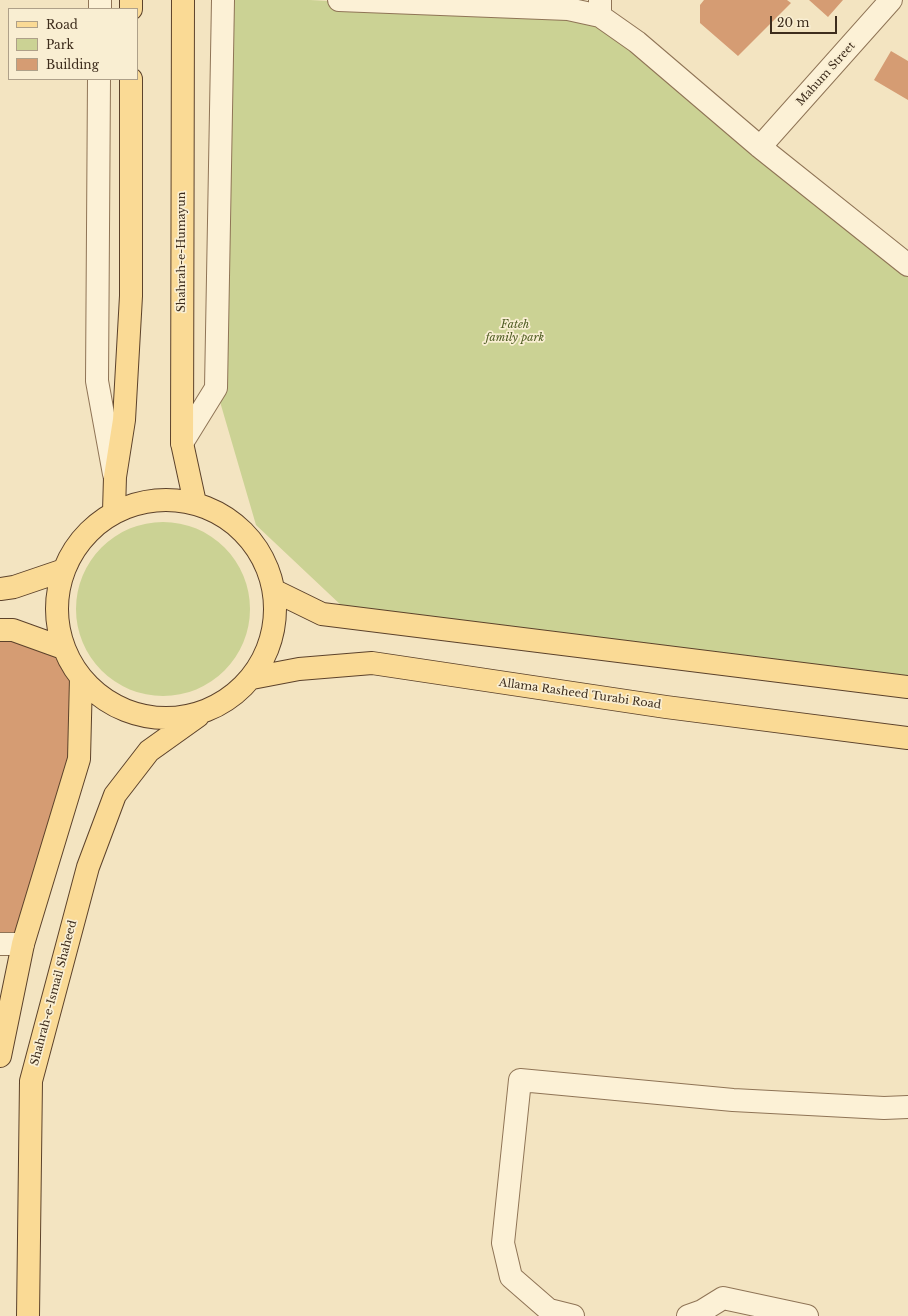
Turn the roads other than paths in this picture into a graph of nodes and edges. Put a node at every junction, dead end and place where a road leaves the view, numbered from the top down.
1 (183, 0) edge
2 (223, 0) edge
3 (339, 0) edge
4 (891, 0) edge
5 (600, 8) edge
6 (99, 80) edge
7 (131, 80) edge
8 (760, 147) junction
9 (908, 265) edge
10 (182, 443) junction
11 (115, 477) junction
12 (195, 503) junction
13 (114, 511) junction
14 (64, 570) junction
15 (0, 589) edge
16 (274, 591) junction
17 (0, 630) edge
18 (63, 648) junction
19 (81, 678) junction
20 (252, 678) junction
21 (908, 687) edge
22 (201, 714) junction
23 (908, 738) edge
24 (0, 944) edge
25 (23, 944) junction
26 (0, 1056) edge
27 (908, 1106) edge
28 (28, 1316) edge
29 (573, 1316) edge
30 (688, 1316) edge
31 (807, 1316) edge

1 - 10 main road, Shahrah-e-Humayun
2 - 10 street
3 - 5 street
4 - 8 street, Mahum Street
5 - 8 street
6 - 11 street
7 - 11 main road
8 - 9 street
10 - 12 main road, Shahrah-e-Humayun
11 - 13 main road
12 - 13 main road
12 - 16 main road
13 - 14 main road
14 - 15 main road
14 - 18 main road
16 - 20 main road
16 - 21 main road
17 - 18 main road
18 - 19 main road
19 - 22 main road
19 - 25 main road
20 - 22 main road
20 - 23 main road, Allama Rasheed Turabi Road
22 - 28 main road, Shahrah-e-Ismail Shaheed
24 - 25 street
25 - 26 main road
27 - 29 street
30 - 31 street

